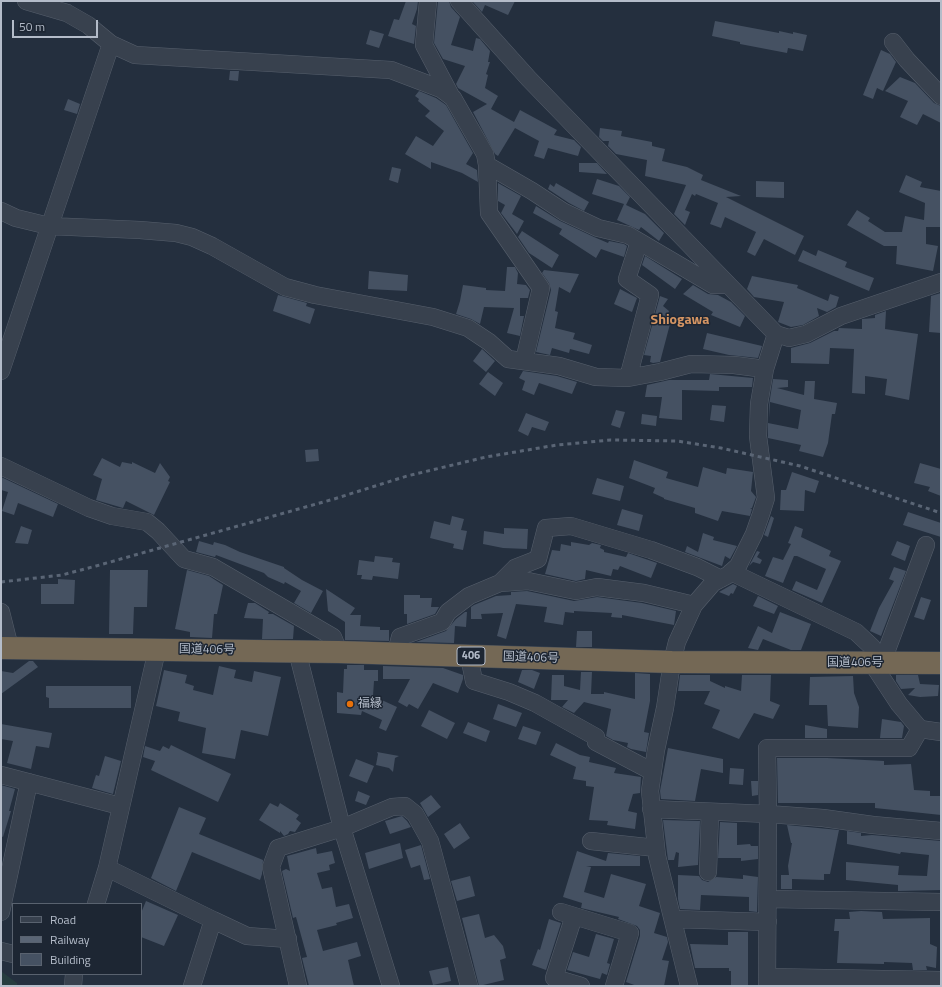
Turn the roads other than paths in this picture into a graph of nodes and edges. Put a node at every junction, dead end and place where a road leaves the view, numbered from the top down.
1 (26, 1) edge
2 (428, 1) edge
3 (459, 1) edge
4 (68, 7) edge
5 (893, 42) dead end
6 (111, 44) junction
7 (941, 96) edge
8 (453, 98) junction
9 (487, 165) junction
10 (1, 211) edge
11 (49, 226) junction
12 (639, 242) junction
13 (941, 282) edge
14 (727, 285) junction
15 (776, 334) junction
16 (524, 361) junction
17 (765, 369) junction
18 (1, 371) edge
19 (628, 378) junction
20 (1, 466) edge
21 (928, 545) dead end
22 (726, 576) junction
23 (500, 583) junction
24 (694, 605) junction
25 (1, 612) edge
26 (6, 648) edge
27 (157, 650) junction
28 (297, 651) junction
29 (339, 652) junction
30 (396, 654) junction
31 (470, 656) junction
32 (672, 662) junction
33 (877, 663) junction
34 (941, 663) edge
35 (920, 729) junction
36 (941, 732) edge
37 (653, 772) junction
38 (1, 775) edge
39 (28, 782) junction
40 (120, 806) junction
41 (651, 809) junction
42 (710, 812) junction
43 (768, 814) junction
44 (342, 828) junction
45 (941, 831) edge
46 (591, 841) dead end
47 (656, 848) junction
48 (107, 868) junction
49 (708, 872) dead end
50 (769, 899) junction
51 (941, 902) edge
52 (96, 903) edge
53 (1, 912) edge
54 (673, 919) junction
55 (213, 920) junction
56 (768, 922) junction
57 (288, 939) junction
58 (1, 951) edge
59 (12, 954) edge
60 (74, 975) edge
61 (940, 979) edge
62 (767, 982) edge
63 (72, 986) edge
64 (192, 986) edge
65 (298, 986) edge
66 (391, 986) edge
67 (469, 986) edge
68 (581, 986) edge
69 (614, 986) edge
70 (689, 986) edge

1 - 4 street
2 - 8 street
3 - 14 street
4 - 6 street
5 - 7 street
6 - 8 street
6 - 11 street
8 - 9 street
9 - 12 street
9 - 16 street
10 - 11 street
11 - 16 street
11 - 18 street
12 - 14 street
12 - 19 street
13 - 15 street
14 - 15 street
15 - 17 street
16 - 19 street
17 - 19 street
17 - 22 street
20 - 29 street
21 - 33 street
22 - 23 street
22 - 24 street
22 - 33 street
23 - 24 street
23 - 30 street
24 - 32 street
25 - 26 street
26 - 27 highway, 国道406号 / 406
27 - 28 highway, 国道406号 / 406
27 - 40 street
28 - 29 highway, 国道406号 / 406
28 - 44 street
29 - 30 highway, 国道406号 / 406
30 - 31 highway, 国道406号 / 406
31 - 32 highway, 国道406号 / 406
31 - 37 street
32 - 33 highway, 国道406号 / 406
32 - 37 street
33 - 34 highway, 国道406号 / 406
33 - 35 street
35 - 36 street
35 - 43 street
37 - 41 street
38 - 39 street
39 - 40 street
39 - 53 street
40 - 48 street
41 - 42 street
41 - 47 street
42 - 43 street
42 - 49 street
43 - 45 street
43 - 50 street
44 - 57 street
44 - 66 street
44 - 67 street
46 - 47 street
47 - 54 street
48 - 52 street
48 - 55 street
50 - 51 street
50 - 56 street
54 - 56 street
54 - 70 street
55 - 57 street
55 - 64 street
56 - 62 street
57 - 65 street
58 - 59 street
60 - 63 street
61 - 62 street
68 - 69 street

